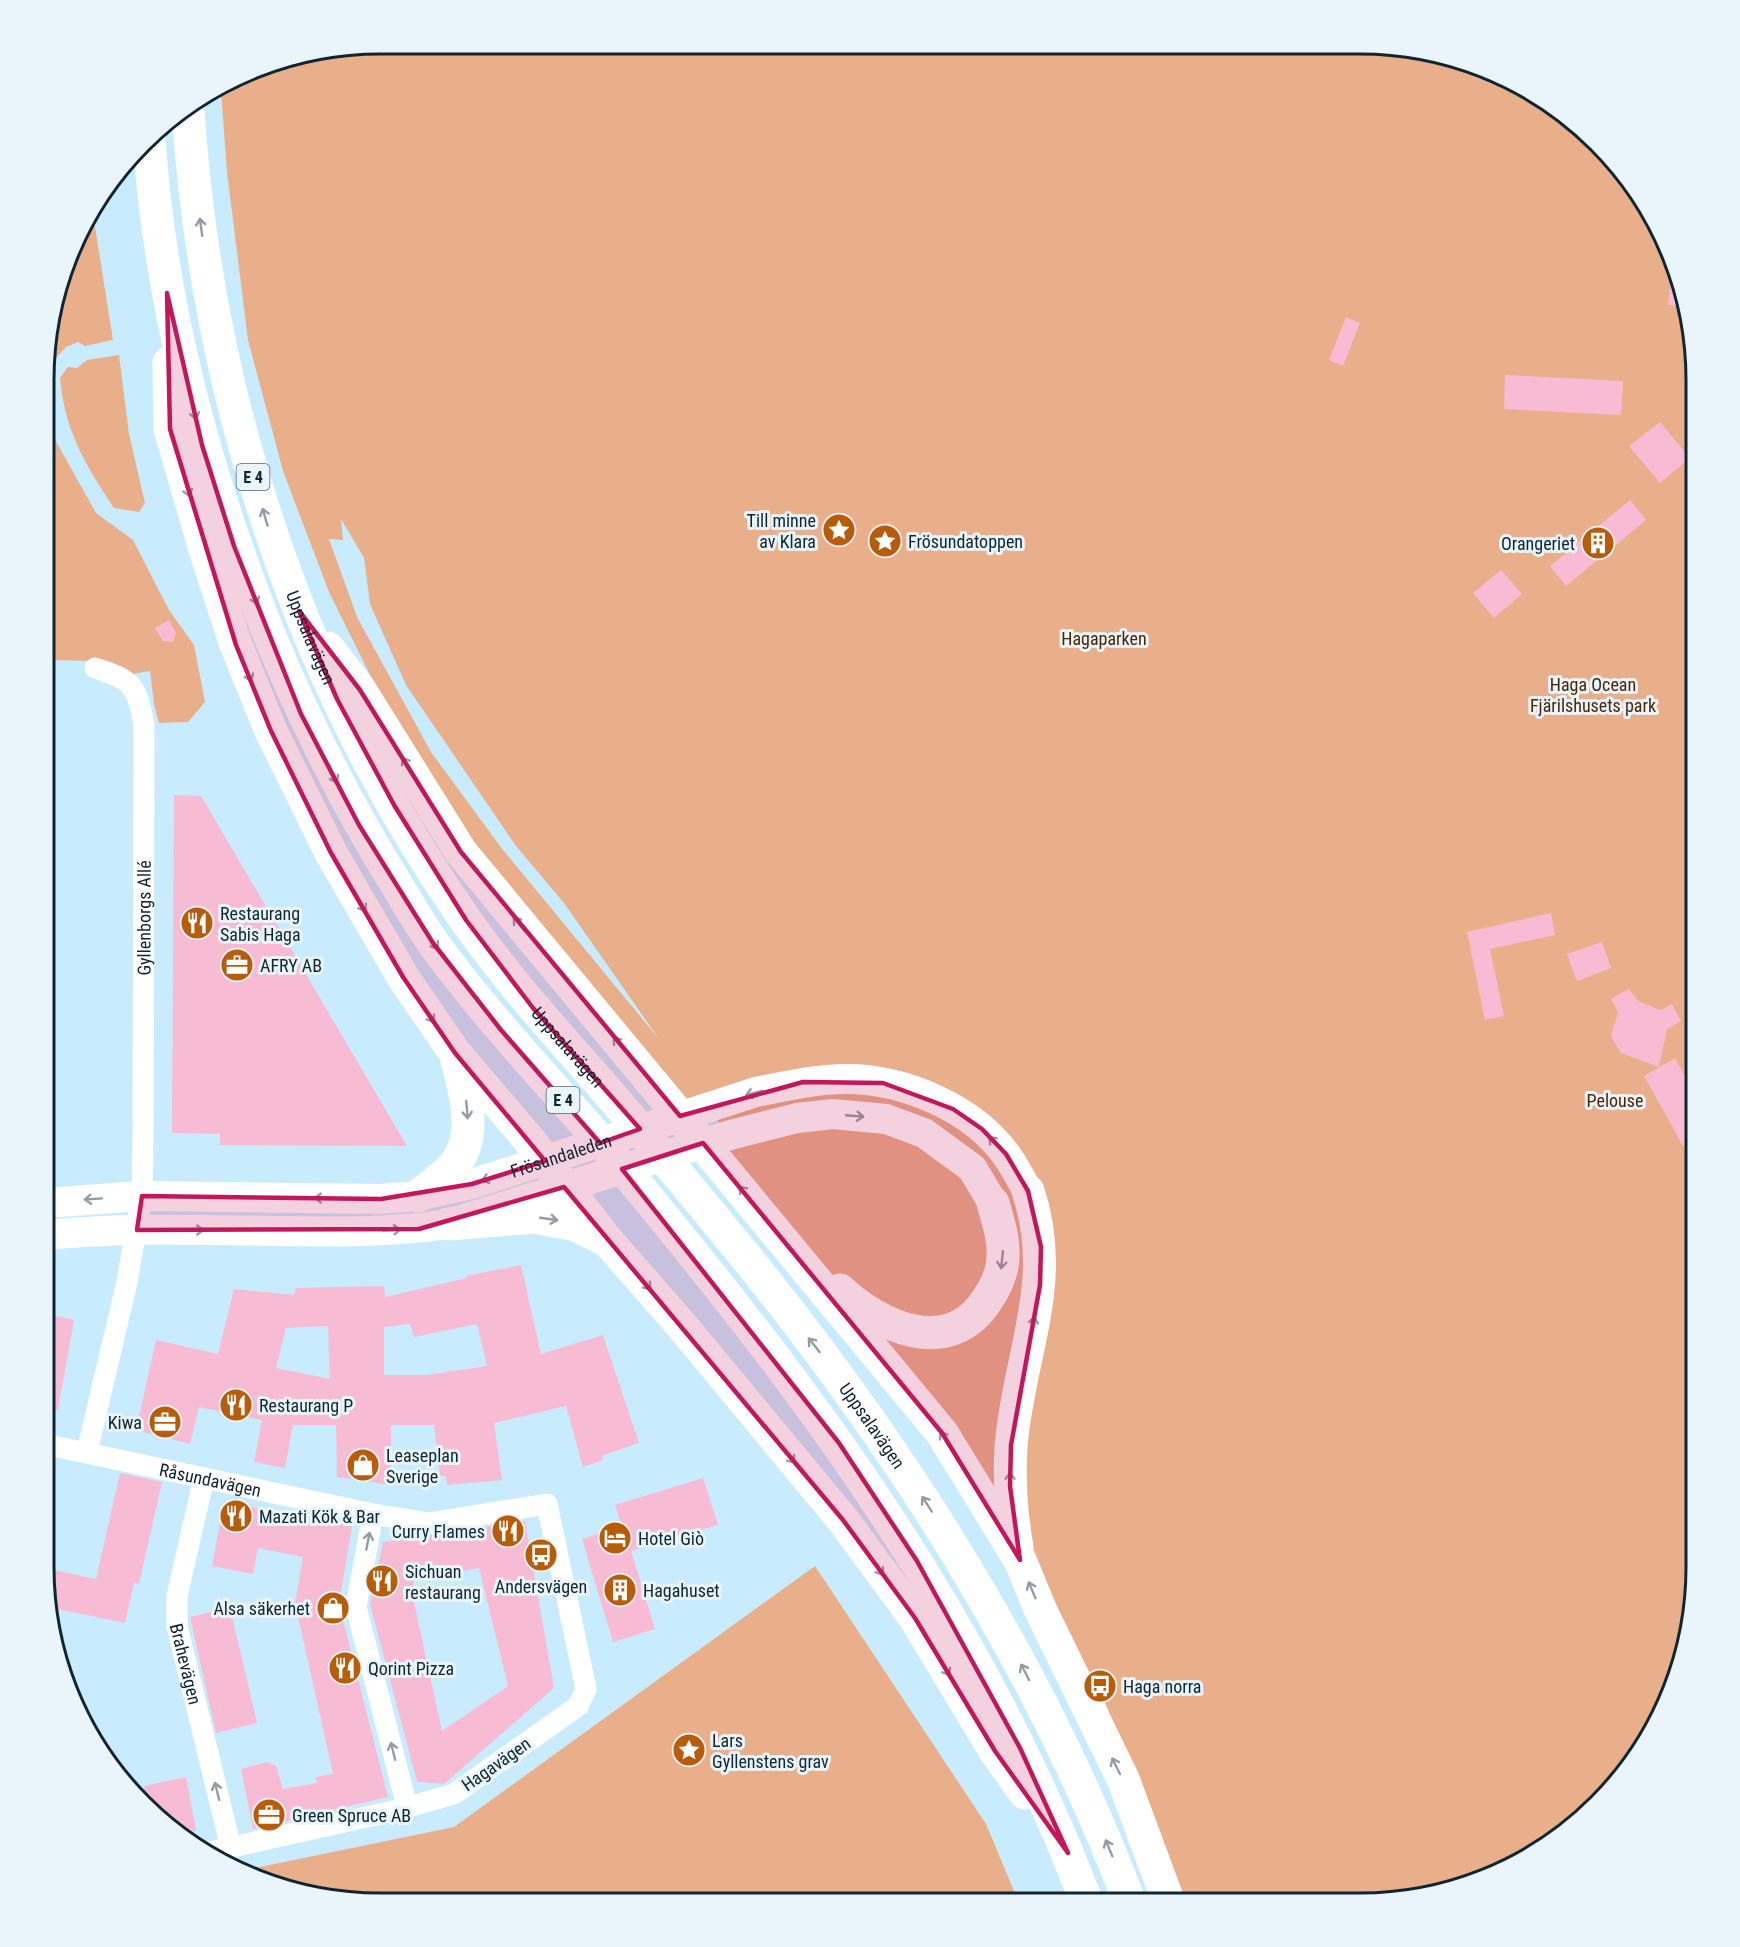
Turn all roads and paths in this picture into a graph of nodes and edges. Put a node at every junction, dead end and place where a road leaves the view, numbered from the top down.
1 (188, 116) edge
2 (150, 150) edge
3 (167, 293) junction
4 (299, 611) junction
5 (95, 668) dead end
6 (455, 1053) junction
7 (565, 1170) junction
8 (1028, 1191) joint
9 (142, 1196) junction
10 (418, 1196) junction
11 (54, 1202) edge
12 (993, 1203) joint
13 (448, 1224) junction
14 (137, 1230) junction
15 (54, 1234) edge
16 (783, 1238) junction
17 (606, 1239) junction
18 (54, 1446) edge
19 (87, 1452) junction
20 (204, 1478) junction
21 (547, 1504) joint
22 (373, 1514) junction
23 (1020, 1560) junction
24 (407, 1808) junction
25 (231, 1848) junction
26 (219, 1850) edge
27 (1068, 1853) junction
28 (1083, 1893) edge
29 (1126, 1893) edge
30 (1165, 1893) edge

4 -> 1 highway, Uppsalavägen / E 4
2 - 3 highway, Uppsalavägen / E 4
3 -> 6 highway
3 -> 27 highway, Uppsalavägen / E 4
16 -> 4 highway
29 -> 4 highway, Uppsalavägen / E 4
5 - 9 street, Gyllenborgs Allé
6 - 7 highway
6 -> 10 highway
8 -> 7 main road, Frösundaleden
7 -> 10 main road, Frösundaleden
7 -> 12 main road, Frösundaleden
7 - 13 main road, Frösundaleden
7 - 17 highway
23 -> 8 highway
10 -> 9 main road, Frösundaleden
9 -> 11 main road, Frösundaleden
9 - 14 street
12 -> 16 highway
14 -> 13 main road, Frösundaleden
13 -> 17 highway
14 - 15 main road, Frösundaleden
14 - 19 street
23 -> 16 highway
17 -> 27 highway
18 - 19 street, Råsundavägen
19 - 20 street, Råsundavägen
20 - 22 street, Råsundavägen
25 -> 20 street, Brahevägen
21 - 22 street, Råsundavägen
21 - 24 street, Hagavägen
24 -> 22 street
30 -> 23 highway
24 - 25 street, Hagavägen
25 - 26 street, Hagavägen
27 - 28 highway, Uppsalavägen / E 4

